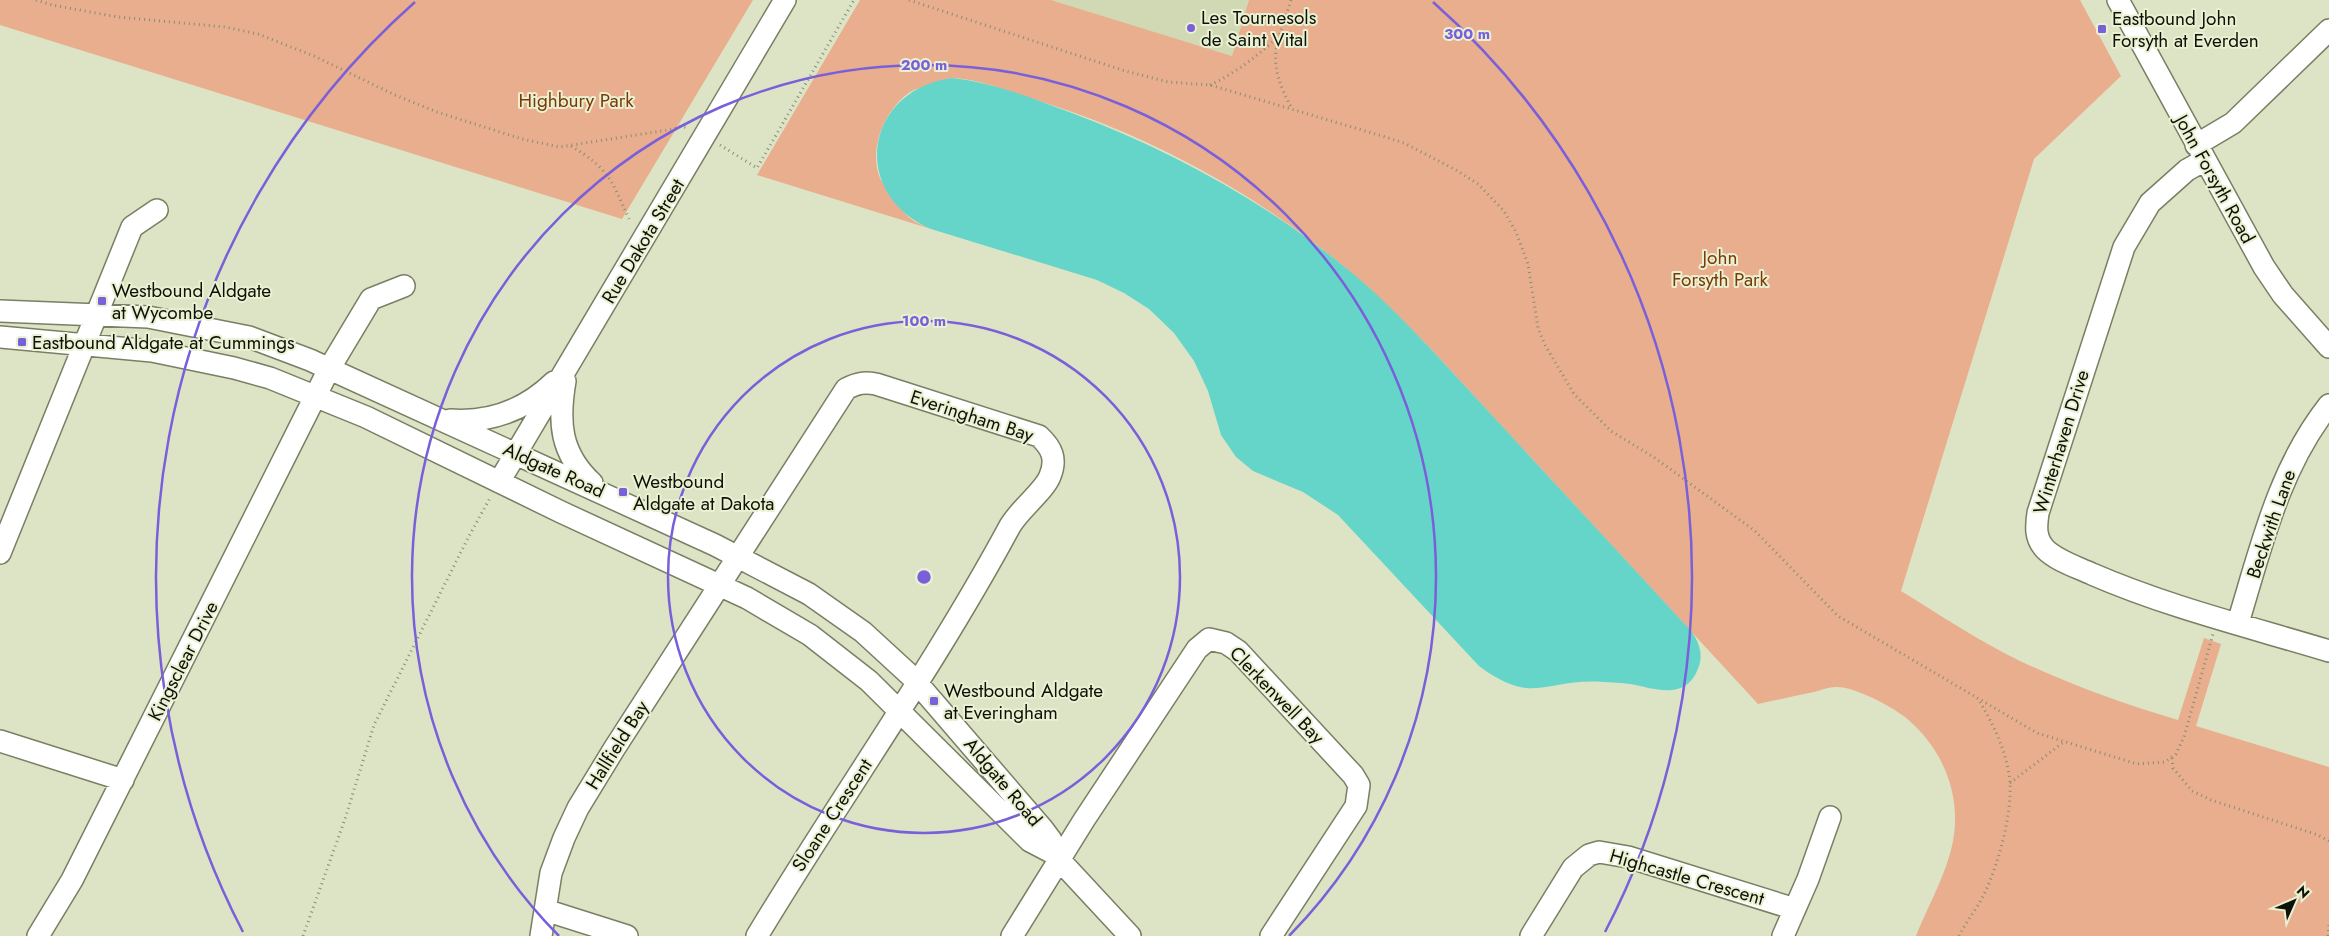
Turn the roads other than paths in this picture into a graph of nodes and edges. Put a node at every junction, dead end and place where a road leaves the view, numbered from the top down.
1 (785, 0) edge
2 (2118, 0) edge
3 (2329, 30) edge
4 (2201, 152) junction
5 (158, 210) dead end
6 (404, 286) dead end
7 (0, 311) edge
8 (89, 329) junction
9 (0, 338) edge
10 (2329, 347) edge
11 (567, 370) junction
12 (322, 383) junction
13 (2329, 405) edge
14 (439, 419) junction
15 (516, 454) junction
16 (499, 482) junction
17 (601, 492) junction
18 (0, 553) edge
19 (729, 570) junction
20 (2238, 623) junction
21 (2329, 651) edge
22 (909, 697) junction
23 (0, 741) edge
24 (123, 780) junction
25 (1830, 817) dead end
26 (1056, 856) junction
27 (1794, 909) junction
28 (545, 910) junction
29 (38, 936) edge
30 (541, 936) edge
31 (627, 936) edge
32 (757, 936) edge
33 (1012, 936) edge
34 (1130, 936) edge
35 (1271, 936) edge
36 (1531, 936) edge
37 (1783, 936) edge

1 - 11 street, Rue Dakota Street
2 - 4 street, John Forsyth Road
3 - 4 street, Winterhaven Drive
4 - 10 street, John Forsyth Road
4 - 20 street, Winterhaven Drive
5 - 8 street
6 - 12 street, Kingsclear Drive
7 - 8 street, Aldgate Road
8 - 9 street, Aldgate Road
8 - 12 street, Aldgate Road
8 - 12 street, Aldgate Road
8 - 18 street
11 - 14 street
11 - 15 street, Rue Dakota Street
11 - 17 street
12 - 14 street, Aldgate Road
12 - 16 street, Aldgate Road
12 - 24 street, Kingsclear Drive
13 - 20 street, Beckwith Lane
14 - 15 street, Aldgate Road
15 - 16 street, Rue Dakota Street
15 - 17 street, Aldgate Road
16 - 19 street, Aldgate Road
17 - 19 street, Aldgate Road
19 - 22 street, Aldgate Road
19 - 22 street, Aldgate Road
19 - 22 street, Everingham Bay
19 - 28 street, Hallfield Bay
20 - 21 street, Winterhaven Drive
22 - 26 street, Aldgate Road
22 - 26 street, Aldgate Road
22 - 32 street, Sloane Crescent
23 - 24 street
24 - 29 street, Kingsclear Drive
25 - 27 street
26 - 33 street
26 - 34 street, Aldgate Road
26 - 35 street, Clerkenwell Bay
27 - 36 street, Highcastle Crescent
27 - 37 street
28 - 30 street, Hallfield Bay
28 - 31 street

